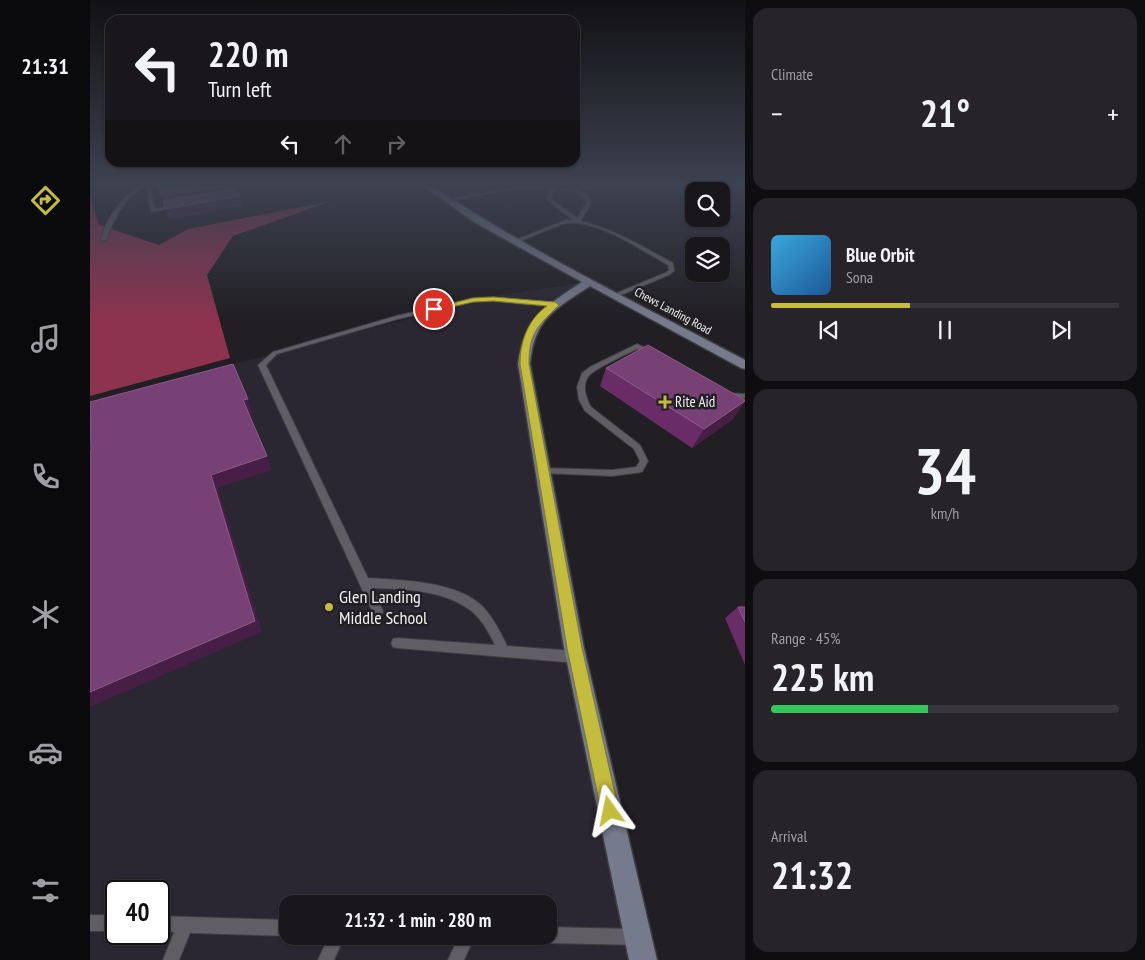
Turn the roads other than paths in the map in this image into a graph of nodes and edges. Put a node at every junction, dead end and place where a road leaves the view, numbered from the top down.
1 (108, 229) edge
2 (494, 229) edge
3 (550, 229) edge
4 (603, 229) edge
5 (103, 240) dead end
6 (515, 242) junction
7 (589, 282) junction
8 (614, 296) junction
9 (555, 305) junction
10 (662, 358) edge
11 (745, 365) edge
12 (721, 392) edge
13 (745, 396) edge
14 (543, 471) junction
15 (365, 583) junction
16 (378, 611) dead end
17 (396, 643) dead end
18 (504, 652) junction
19 (576, 657) junction
20 (90, 923) edge
21 (105, 923) edge
22 (170, 924) edge
23 (185, 925) junction
24 (279, 928) edge
25 (557, 935) edge
26 (638, 937) junction
27 (333, 945) edge
28 (463, 945) edge
29 (171, 960) edge
30 (326, 960) edge
31 (456, 960) edge
32 (643, 960) edge

1 - 5 lane
2 - 6 street, Chews Landing Road
3 - 6 lane
4 - 8 lane
6 - 7 street, Chews Landing Road
7 - 8 street, Chews Landing Road
7 - 9 street
8 - 11 street, Chews Landing Road
9 - 14 street
9 - 15 lane
10 - 14 lane
12 - 13 lane
14 - 19 street
15 - 16 lane
15 - 18 lane
17 - 18 lane
18 - 19 lane
19 - 26 street
20 - 21 lane
22 - 23 lane
23 - 24 lane
23 - 29 lane
25 - 26 lane
26 - 32 street
27 - 30 lane
28 - 31 lane

